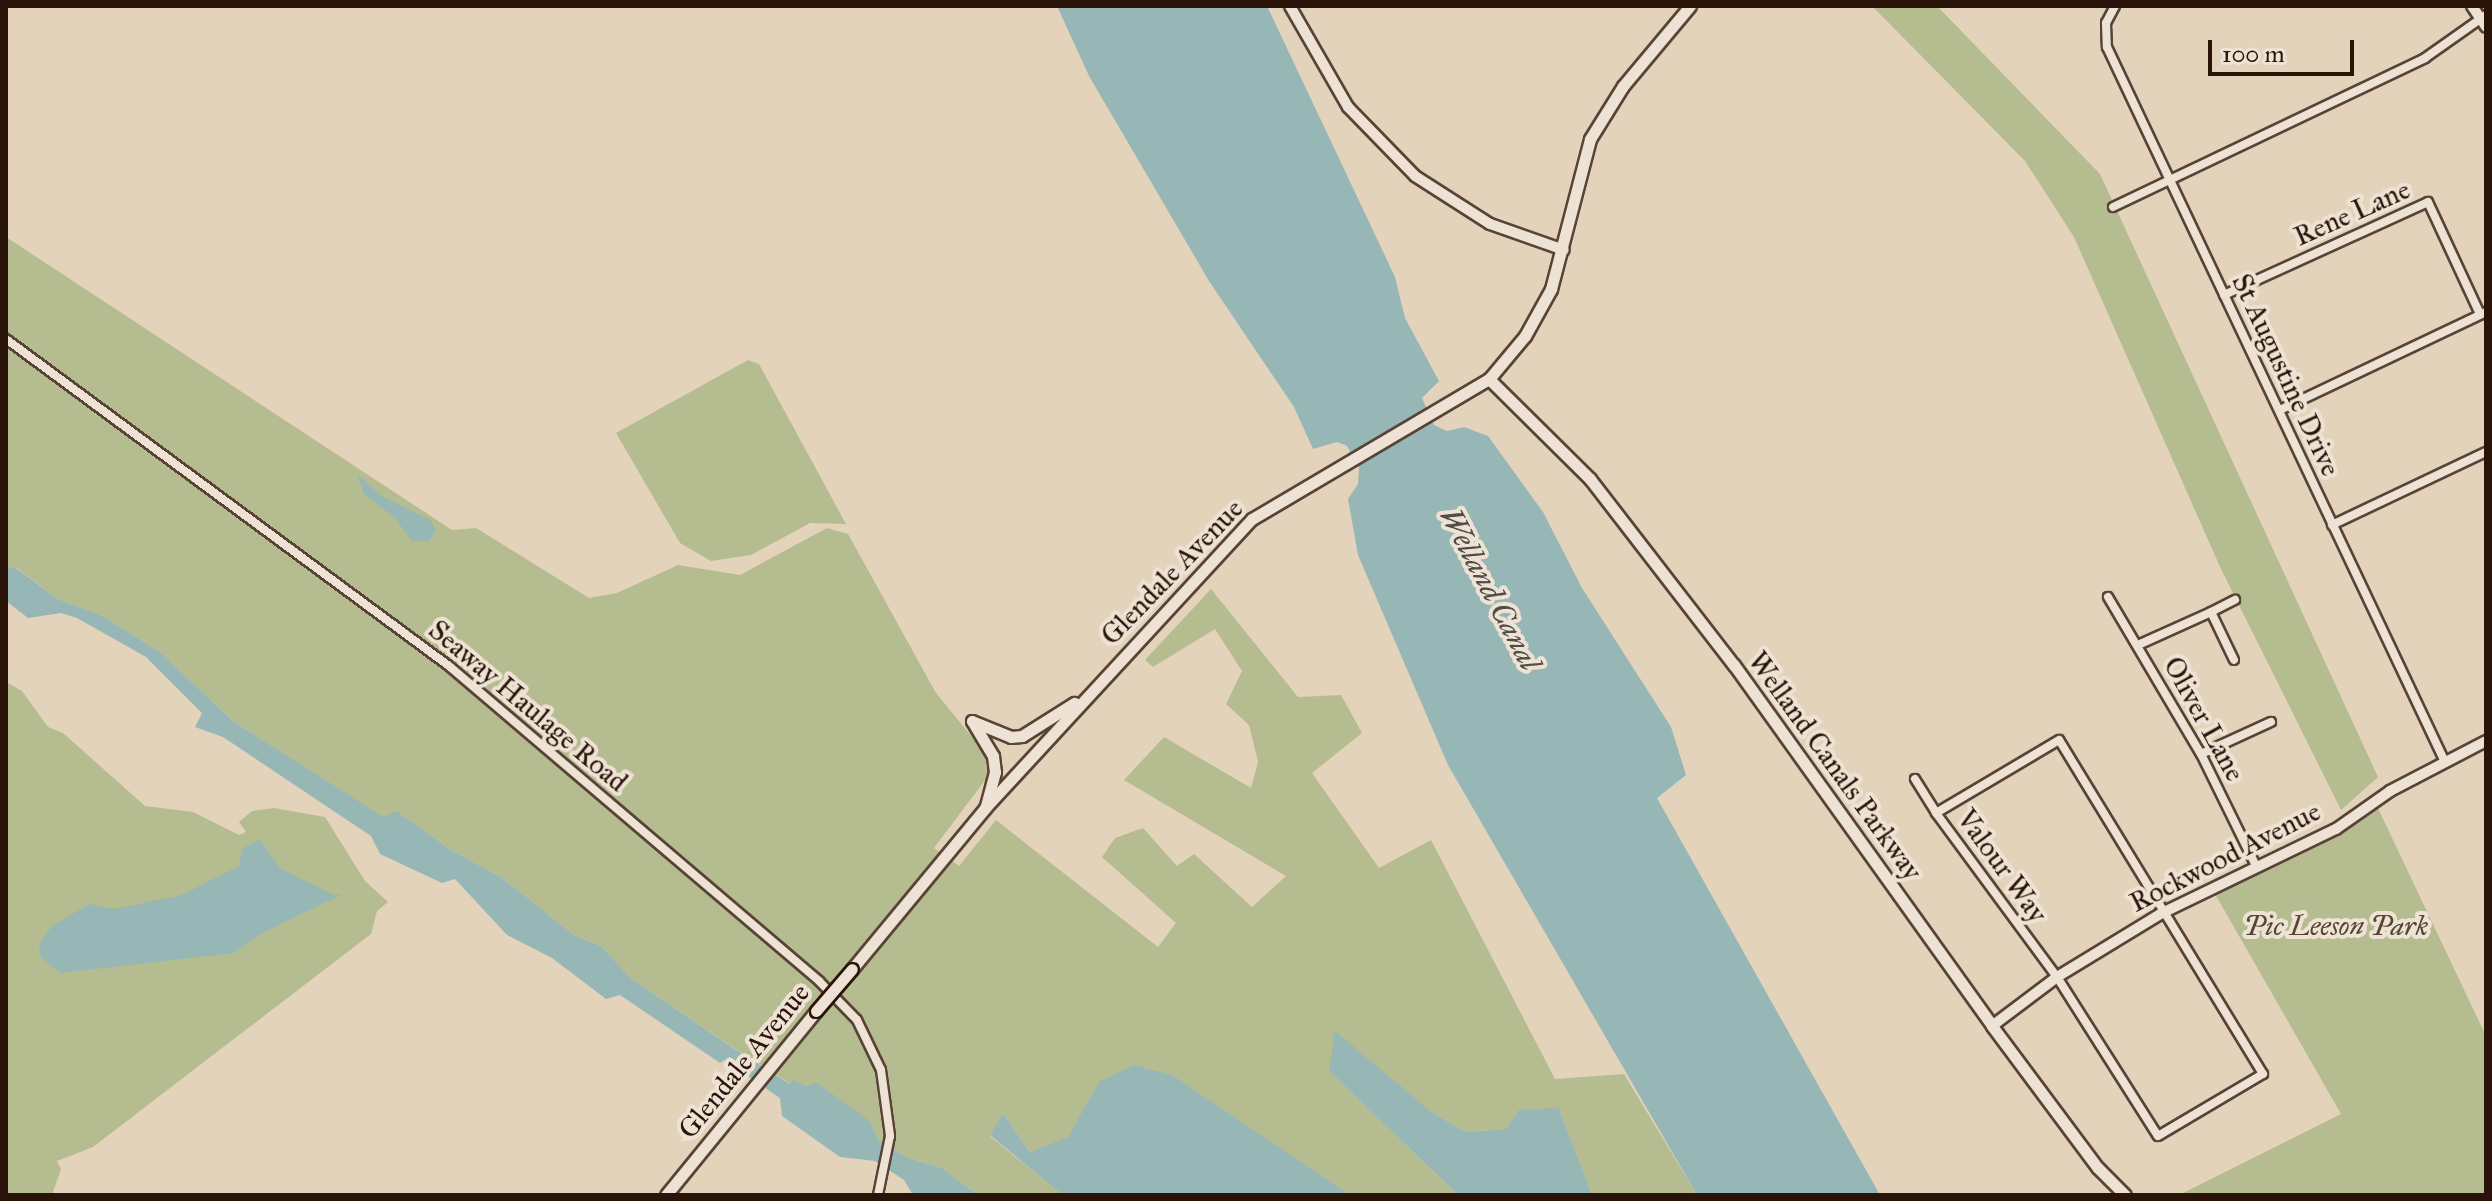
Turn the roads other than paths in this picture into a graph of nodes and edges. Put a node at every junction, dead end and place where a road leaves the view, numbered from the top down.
1 (1290, 6) edge
2 (1690, 6) edge
3 (2115, 6) edge
4 (2472, 6) edge
5 (2485, 20) edge
6 (2171, 180) junction
7 (2113, 207) dead end
8 (1564, 250) junction
9 (2224, 295) junction
10 (2483, 313) edge
11 (6, 339) edge
12 (1489, 379) junction
13 (2280, 410) junction
14 (2486, 452) edge
15 (2332, 525) junction
16 (2108, 597) dead end
17 (2235, 600) dead end
18 (2211, 612) junction
19 (2138, 645) junction
20 (2234, 660) dead end
21 (1093, 689) junction
22 (2271, 722) dead end
23 (2486, 741) edge
24 (2201, 754) junction
25 (2444, 760) junction
26 (1915, 779) dead end
27 (985, 808) junction
28 (1936, 813) junction
29 (2256, 866) junction
30 (2162, 913) junction
31 (2057, 977) junction
32 (1992, 1026) junction
33 (880, 1191) edge
34 (666, 1195) edge
35 (2125, 1195) edge

1 - 8 street
2 - 8 main road, Glendale Avenue
3 - 6 street, St Augustine Drive
4 - 5 street
5 - 6 street
6 - 7 street
6 - 9 street, St Augustine Drive
8 - 12 main road, Glendale Avenue
9 - 10 street, Rene Lane
9 - 13 street, St Augustine Drive
10 - 13 street
11 - 33 street, Seaway Haulage Road
12 - 21 main road, Glendale Avenue
12 - 32 main road, Welland Canals Parkway
13 - 15 street, St Augustine Drive
14 - 15 street
15 - 25 street, St Augustine Drive
16 - 19 street, Oliver Lane
17 - 18 street
18 - 19 street
18 - 20 street
19 - 24 street, Oliver Lane
21 - 27 main road, Glendale Avenue
21 - 27 main road
22 - 24 street
23 - 25 street, Rockwood Avenue
24 - 29 street, Oliver Lane
25 - 29 street, Rockwood Avenue
26 - 28 street, Valour Way
27 - 34 main road, Glendale Avenue, bridge
28 - 30 street
28 - 31 street, Valour Way
29 - 30 street, Rockwood Avenue
30 - 31 street, Rockwood Avenue
30 - 31 street, Valour Way
31 - 32 street, Rockwood Avenue
32 - 35 main road, Welland Canals Parkway

